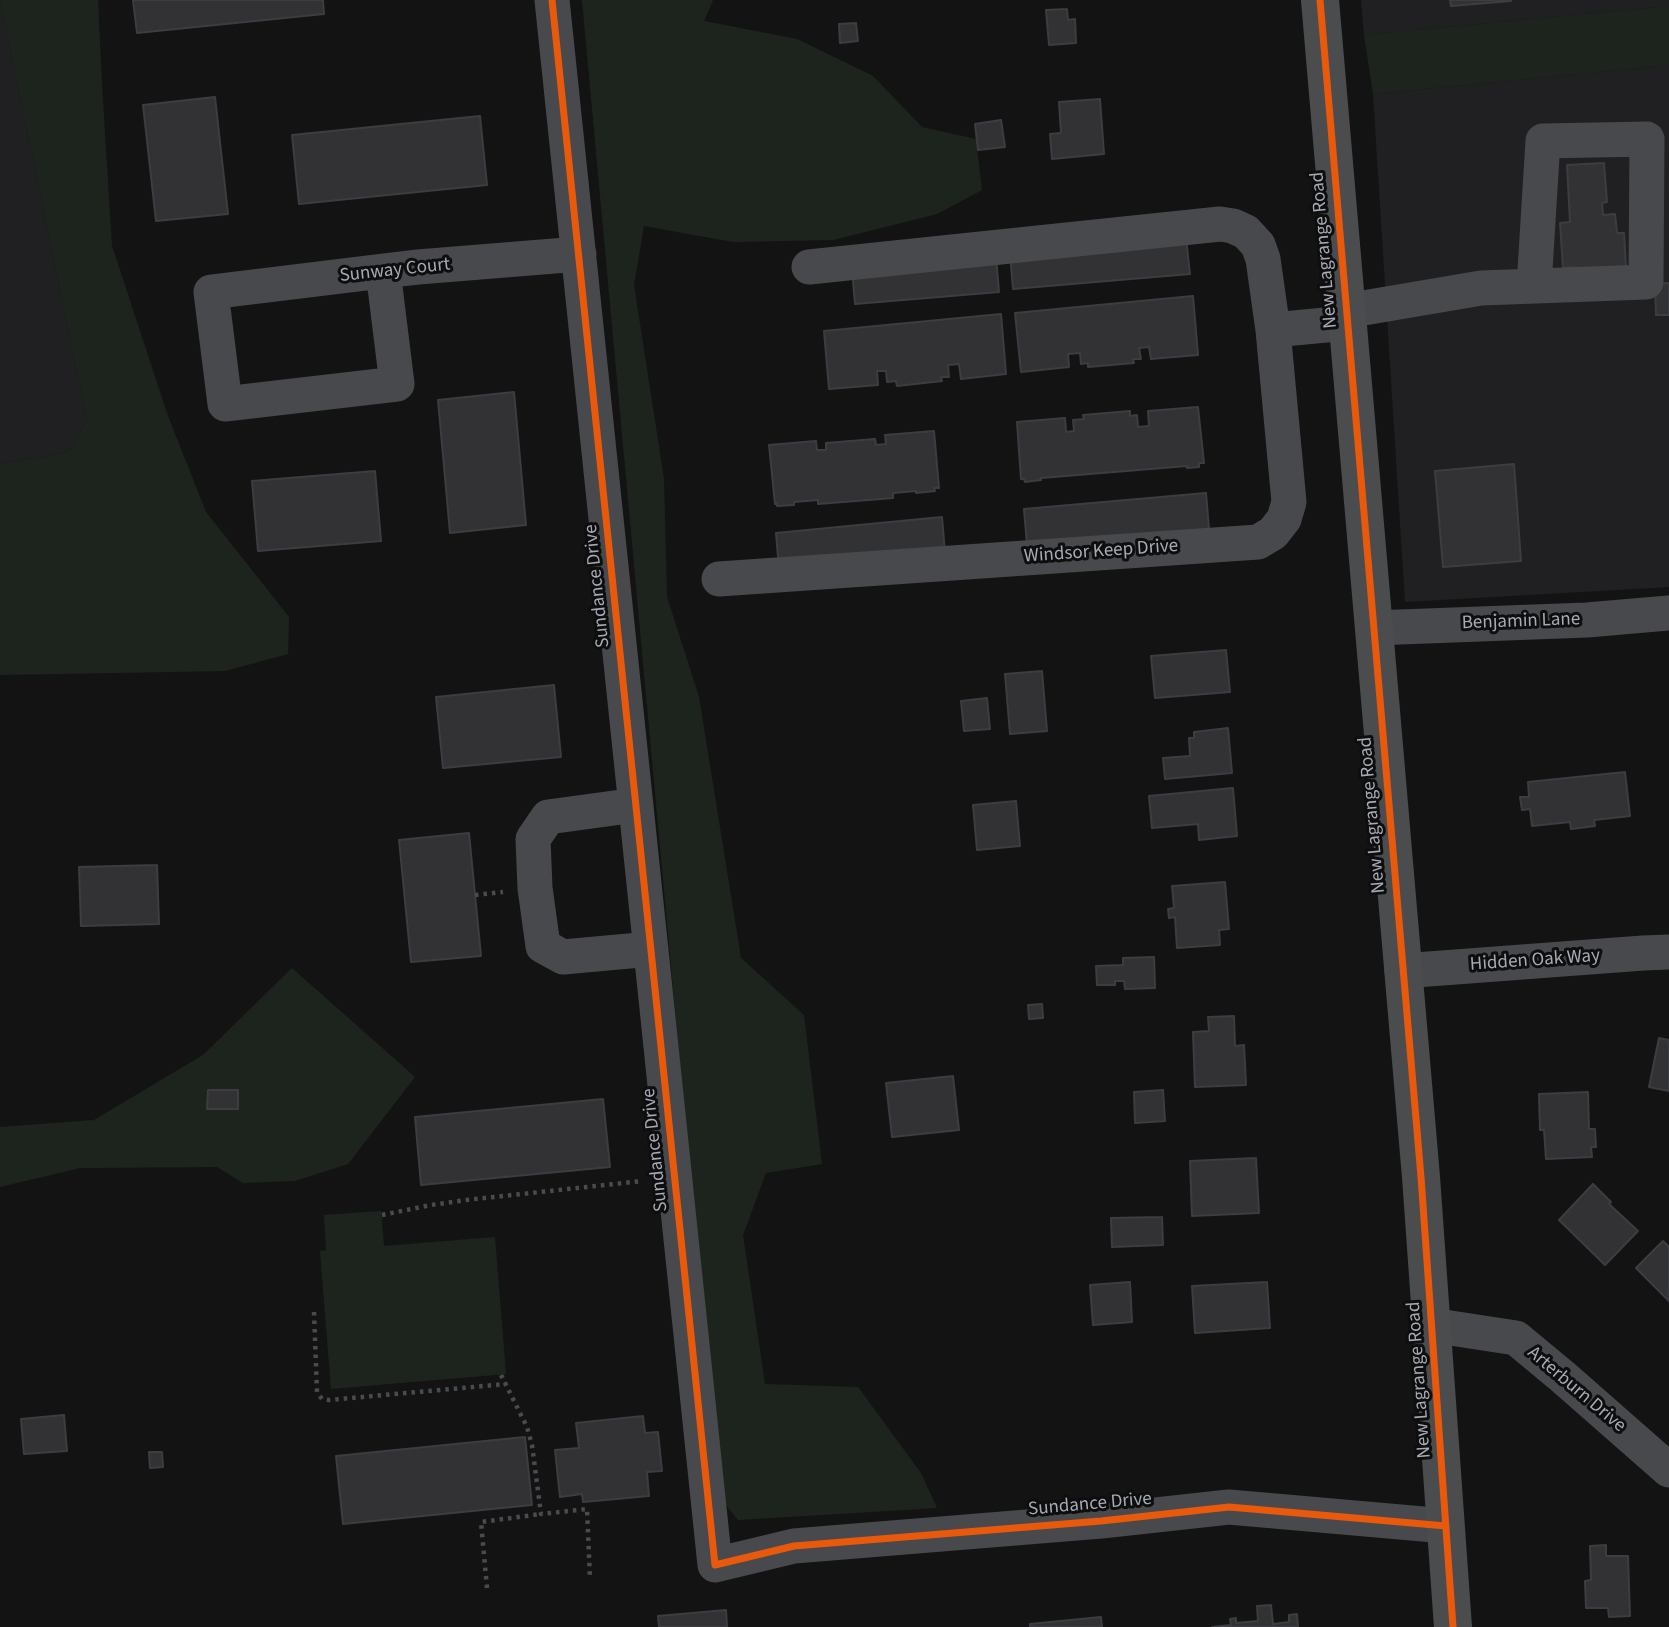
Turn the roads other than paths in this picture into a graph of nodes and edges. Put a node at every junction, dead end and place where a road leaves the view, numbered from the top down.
1 (552, 0) edge
2 (1320, 0) edge
3 (579, 254) junction
4 (809, 267) dead end
5 (383, 271) junction
6 (1534, 286) junction
7 (1347, 317) junction
8 (1273, 330) junction
9 (719, 579) dead end
10 (1669, 613) edge
11 (1373, 628) junction
12 (636, 805) junction
13 (651, 949) junction
14 (1669, 953) edge
15 (1402, 971) junction
16 (1432, 1325) junction
17 (1669, 1470) edge
18 (1446, 1526) junction
19 (1454, 1627) edge

1 - 3 street, Sundance Drive
2 - 7 main road, New Lagrange Road
3 - 5 street, Sunway Court
3 - 12 street, Sundance Drive
4 - 8 street, Windsor Keep Drive
5 - 5 street, Sunway Court
6 - 6 street
6 - 7 street
7 - 8 street
7 - 11 main road, New Lagrange Road
8 - 9 street, Windsor Keep Drive
10 - 11 street, Benjamin Lane
11 - 15 main road, New Lagrange Road
12 - 13 street, Sundance Drive
12 - 13 street
13 - 18 street, Sundance Drive
14 - 15 street, Hidden Oak Way
15 - 16 main road, New Lagrange Road
16 - 17 street, Arterburn Drive
16 - 18 main road, New Lagrange Road
18 - 19 main road, New Lagrange Road

